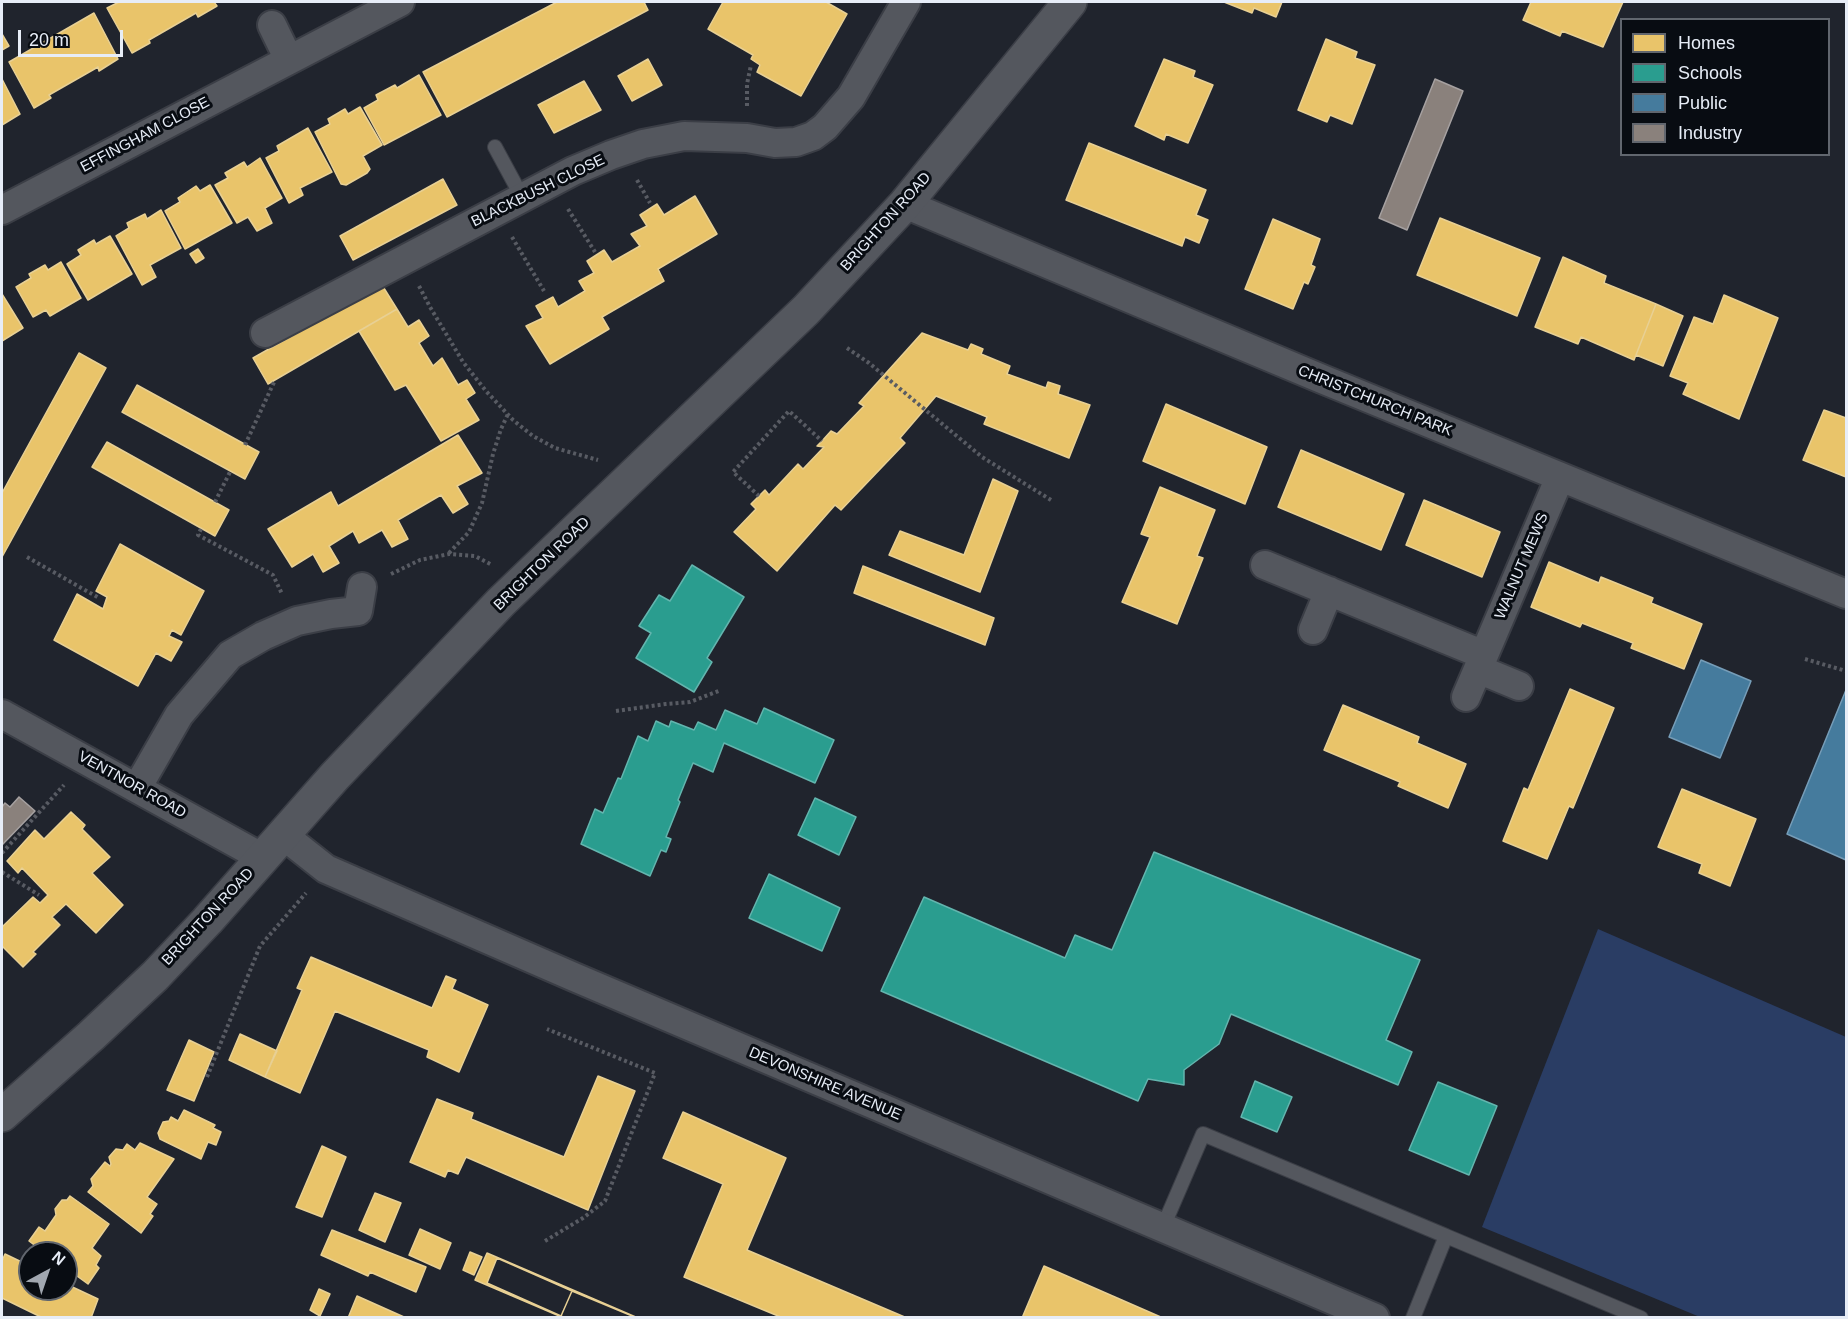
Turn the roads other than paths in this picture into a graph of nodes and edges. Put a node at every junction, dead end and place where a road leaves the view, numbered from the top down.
1 (400, 2) edge
2 (906, 2) edge
3 (1070, 2) edge
4 (272, 25) dead end
5 (289, 60) junction
6 (495, 147) dead end
7 (522, 197) junction
8 (905, 204) junction
9 (2, 210) edge
10 (265, 333) dead end
11 (1560, 477) junction
12 (1265, 565) dead end
13 (362, 587) road end
14 (1329, 591) junction
15 (1846, 594) edge
16 (1313, 630) dead end
17 (1481, 662) junction
18 (1519, 686) dead end
19 (1466, 697) dead end
20 (2, 714) edge
21 (137, 788) junction
22 (273, 846) junction
23 (2, 1115) edge
24 (1163, 1227) junction
25 (1446, 1236) junction
26 (1375, 1317) edge
27 (1413, 1317) edge
28 (1641, 1317) edge

1 - 5 street, EFFINGHAM CLOSE
2 - 7 street, BLACKBUSH CLOSE
3 - 8 main road, BRIGHTON ROAD
4 - 5 street
5 - 9 street, EFFINGHAM CLOSE
6 - 7 lane
7 - 10 street, BLACKBUSH CLOSE
8 - 11 street, CHRISTCHURCH PARK
8 - 22 main road, BRIGHTON ROAD
11 - 15 street, CHRISTCHURCH PARK
11 - 17 street, WALNUT MEWS
12 - 14 street
13 - 21 street
14 - 16 street
14 - 17 street
17 - 18 street
17 - 19 street, WALNUT MEWS
20 - 21 street, VENTNOR ROAD
21 - 22 street, VENTNOR ROAD
22 - 23 main road, BRIGHTON ROAD
22 - 24 street, DEVONSHIRE AVENUE
24 - 25 lane
24 - 26 street, DEVONSHIRE AVENUE
25 - 27 lane
25 - 28 lane

